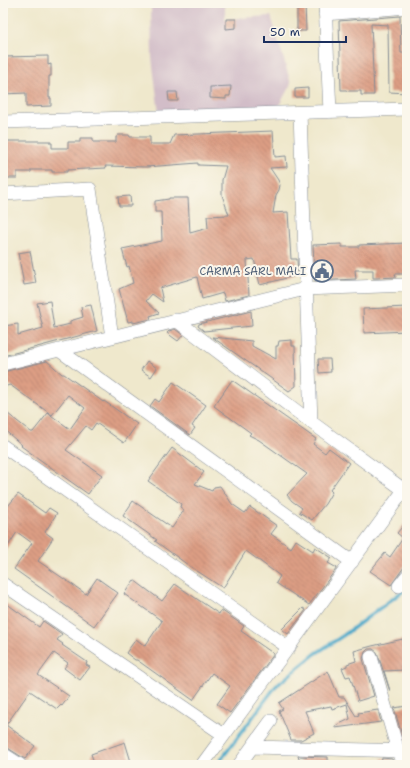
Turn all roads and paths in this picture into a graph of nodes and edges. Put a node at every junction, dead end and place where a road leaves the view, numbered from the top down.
1 (407, 7) edge
2 (325, 8) edge
3 (407, 110) edge
4 (330, 112) junction
5 (300, 113) junction
6 (3, 122) edge
7 (3, 194) edge
8 (407, 285) edge
9 (305, 289) junction
10 (176, 320) junction
11 (112, 337) junction
12 (59, 350) junction
13 (3, 364) edge
14 (310, 422) junction
15 (3, 446) edge
16 (406, 488) edge
17 (352, 562) junction
18 (3, 584) edge
19 (289, 648) junction
20 (371, 657) dead end
21 (271, 721) dead end
22 (224, 734) junction
23 (253, 747) junction
24 (402, 751) edge
25 (3, 754) edge
26 (20, 765) edge
27 (202, 765) edge
28 (239, 765) edge
29 (403, 765) edge

1 - 2 street
2 - 4 street
3 - 4 street
4 - 5 street
5 - 6 street
5 - 9 street
7 - 11 street
8 - 9 street
9 - 10 street
9 - 14 street
10 - 11 street
10 - 14 street
11 - 12 street
12 - 13 street
12 - 17 street
14 - 16 street
15 - 19 street
16 - 17 street
17 - 19 street
18 - 22 street
19 - 22 street
20 - 24 street
21 - 23 street
22 - 27 street
23 - 24 street
23 - 28 street
24 - 29 street
25 - 26 street

